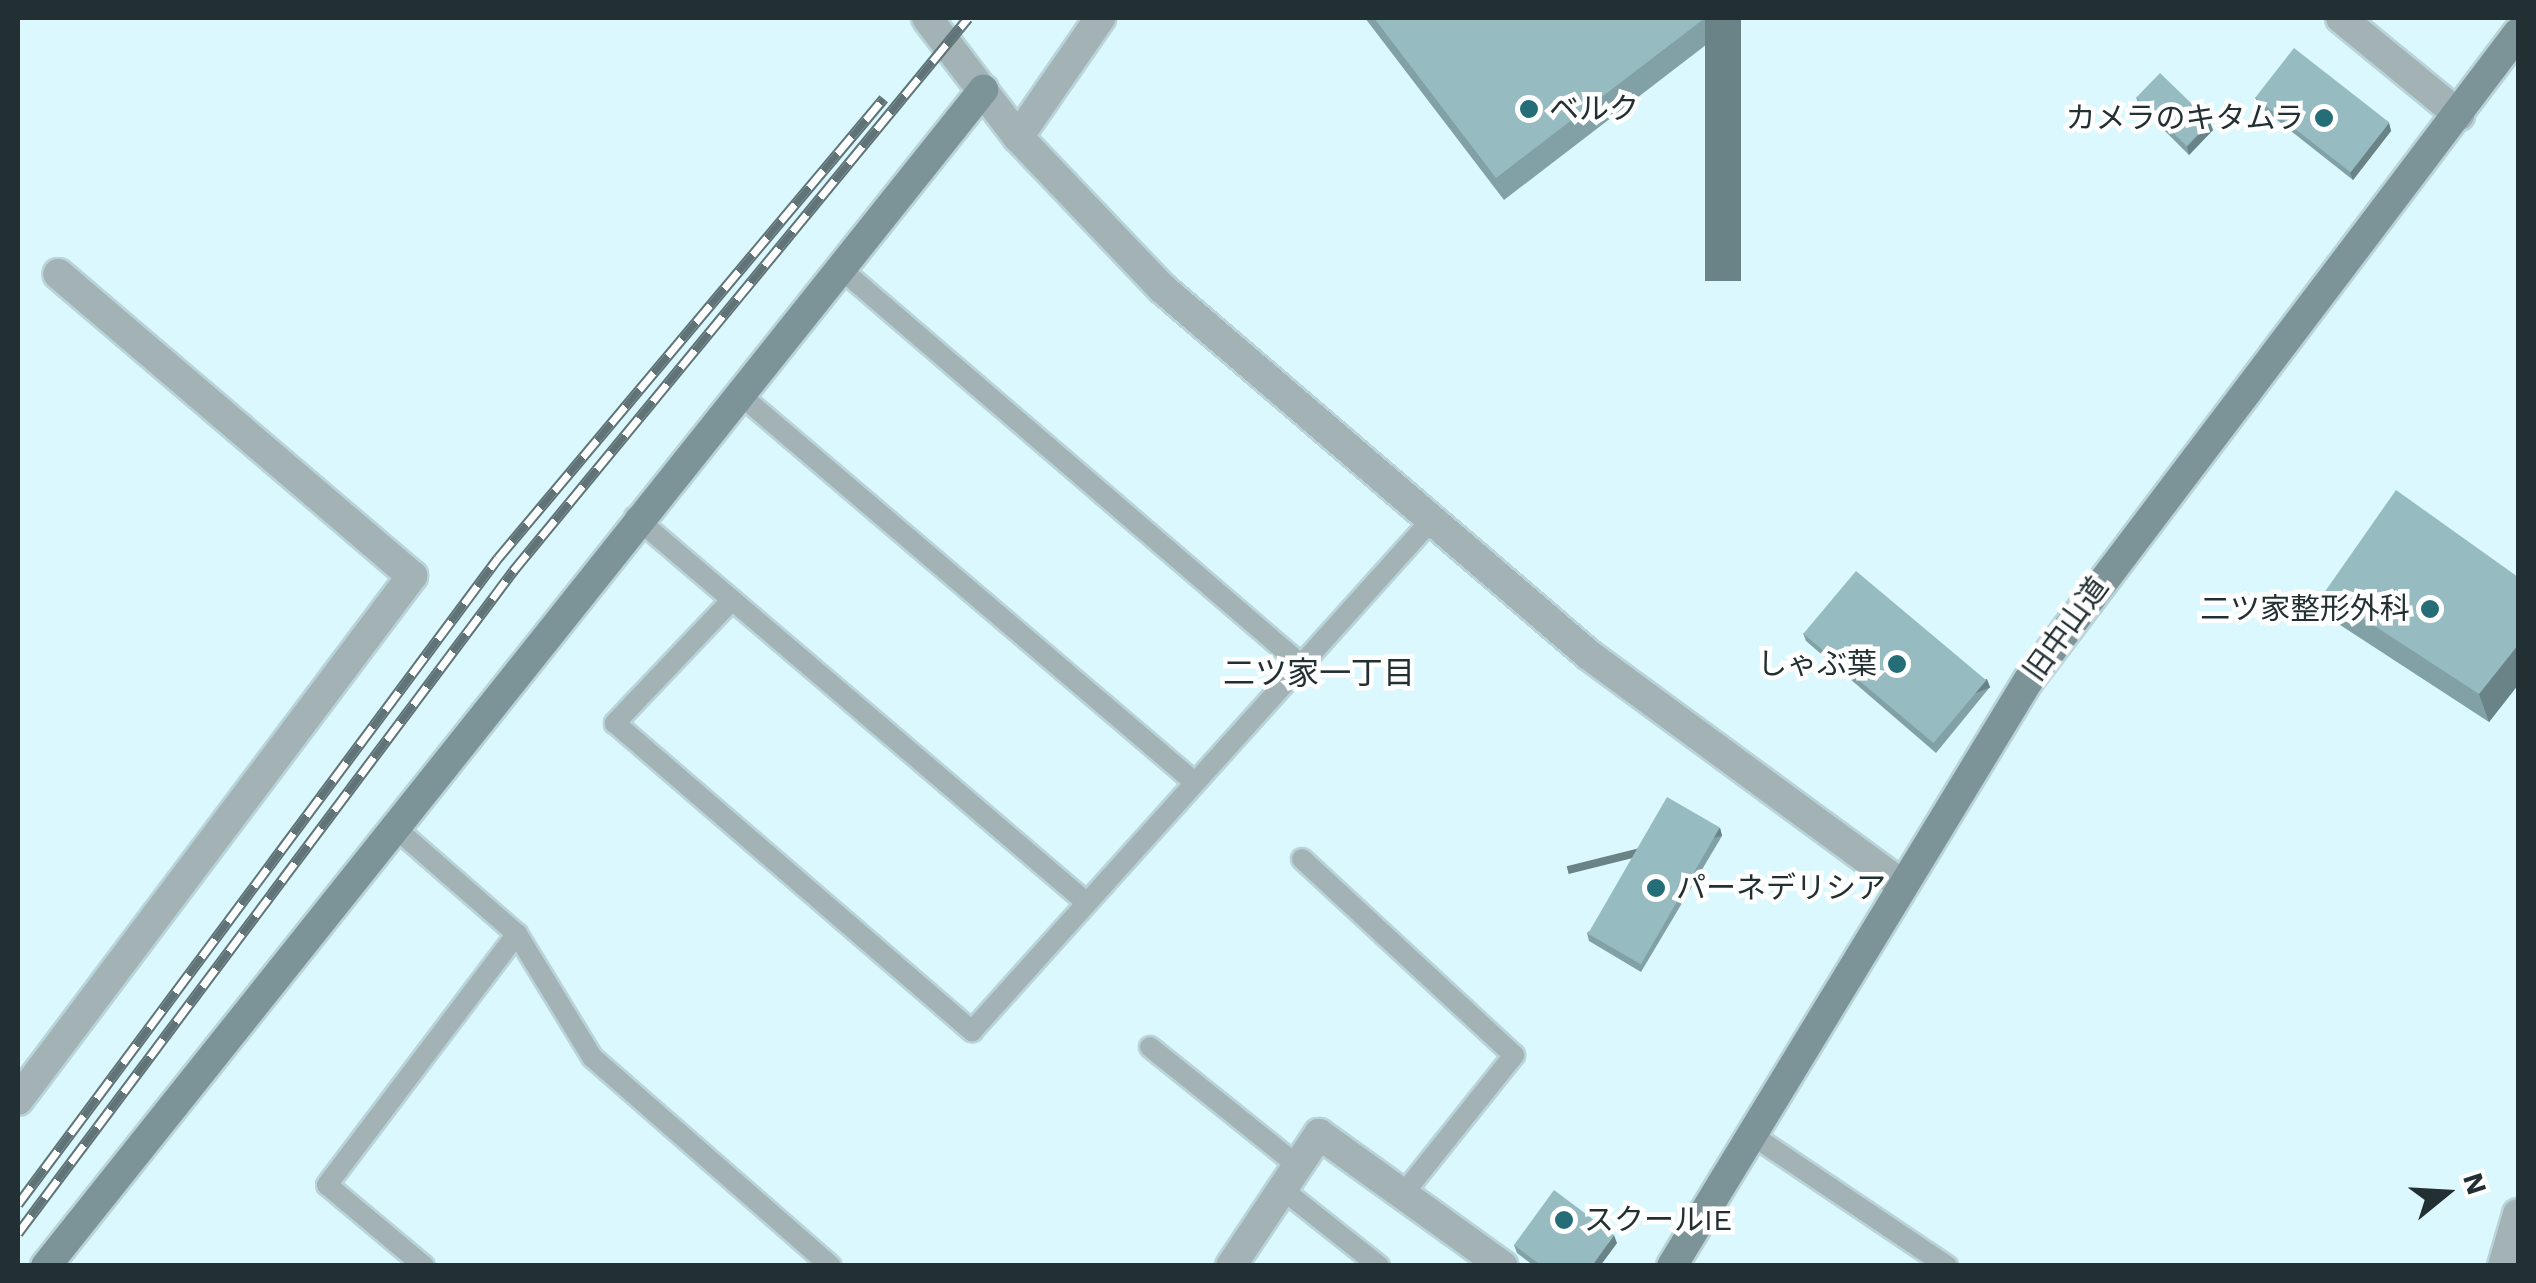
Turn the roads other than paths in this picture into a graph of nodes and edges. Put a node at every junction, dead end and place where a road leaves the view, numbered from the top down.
1 (926, 18) edge
2 (1100, 18) edge
3 (2341, 18) edge
4 (2518, 32) edge
5 (983, 90) junction
6 (2458, 115) junction
7 (1018, 136) junction
8 (841, 269) junction
9 (58, 274) dead end
10 (738, 393) junction
11 (635, 517) junction
12 (1428, 524) junction
13 (729, 603) junction
14 (1298, 661) junction
15 (1192, 780) junction
16 (392, 826) junction
17 (1302, 859) dead end
18 (1899, 883) junction
19 (1086, 902) junction
20 (517, 934) junction
21 (1150, 1047) dead end
22 (18, 1100) edge
23 (1749, 1133) junction
24 (1290, 1178) junction
25 (1403, 1194) junction
26 (2518, 1214) edge
27 (50, 1264) edge
28 (424, 1266) edge
29 (831, 1266) edge
30 (1231, 1266) edge
31 (1380, 1266) edge
32 (1503, 1266) edge
33 (1672, 1266) edge
34 (1948, 1266) edge
35 (2502, 1266) edge

1 - 5 street
2 - 7 street
3 - 6 street
4 - 6 street, 旧中山道
5 - 7 street
5 - 8 street
6 - 18 street, 旧中山道
7 - 12 street
8 - 10 street
8 - 14 lane
9 - 22 street
10 - 11 street
10 - 15 lane
11 - 13 lane
11 - 16 street
12 - 14 lane
12 - 18 street
13 - 19 lane
13 - 19 lane
14 - 15 lane
15 - 19 lane
16 - 20 lane
16 - 27 street
17 - 25 lane
18 - 23 street, 旧中山道
20 - 28 lane
20 - 29 lane
21 - 24 lane
23 - 33 street, 旧中山道
23 - 34 lane
24 - 25 street
24 - 30 street
24 - 31 lane
25 - 32 street
26 - 35 street

